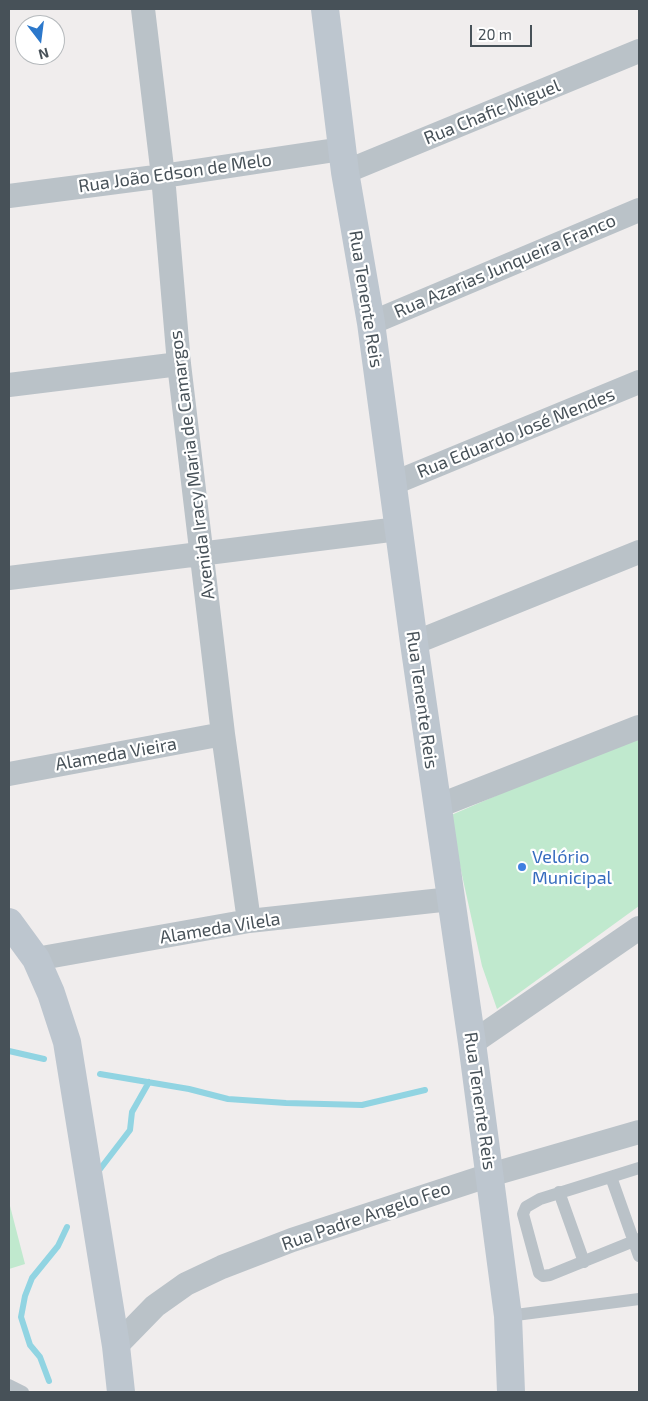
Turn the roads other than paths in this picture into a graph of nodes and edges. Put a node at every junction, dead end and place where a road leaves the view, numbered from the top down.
1 (143, 9) edge
2 (325, 9) edge
3 (639, 51) edge
4 (344, 160) junction
5 (163, 176) junction
6 (9, 196) edge
7 (639, 210) edge
8 (371, 323) junction
9 (179, 364) junction
10 (639, 382) edge
11 (9, 385) edge
12 (394, 483) junction
13 (398, 528) junction
14 (639, 552) edge
15 (203, 553) junction
16 (9, 578) edge
17 (414, 643) junction
18 (639, 727) edge
19 (223, 734) junction
20 (9, 774) edge
21 (438, 806) junction
22 (451, 899) junction
23 (249, 921) junction
24 (9, 922) edge
25 (639, 928) edge
26 (36, 959) junction
27 (472, 1043) junction
28 (639, 1132) edge
29 (639, 1168) edge
30 (490, 1175) junction
31 (611, 1177) junction
32 (559, 1192) junction
33 (637, 1240) edge
34 (639, 1256) edge
35 (584, 1262) junction
36 (639, 1299) edge
37 (508, 1316) junction
38 (116, 1346) junction
39 (9, 1385) edge
40 (23, 1392) edge
41 (121, 1392) edge
42 (511, 1392) edge

1 - 5 street, Avenida Iracy Maria de Camargos
2 - 4 street, Rua Tenente Reis
3 - 4 street, Rua Chafic Miguel
4 - 5 street, Rua João Edson de Melo
4 - 8 street, Rua Tenente Reis
5 - 6 street, Rua João Edson de Melo
5 - 9 street, Avenida Iracy Maria de Camargos
7 - 8 street, Rua Azarias Junqueira Franco
8 - 12 street, Rua Tenente Reis
9 - 11 street
9 - 15 street, Avenida Iracy Maria de Camargos
10 - 12 street, Rua Eduardo José Mendes
12 - 13 street, Rua Tenente Reis
13 - 15 street
13 - 17 street, Rua Tenente Reis
14 - 17 street
15 - 16 street
15 - 19 street, Avenida Iracy Maria de Camargos
17 - 21 street, Rua Tenente Reis
18 - 21 street
19 - 20 street, Alameda Vieira
19 - 23 street, Avenida Iracy Maria de Camargos
21 - 22 street, Rua Tenente Reis
22 - 23 street, Alameda Vilela
22 - 27 street, Rua Tenente Reis
23 - 26 street, Alameda Vilela
24 - 26 street
25 - 27 street
26 - 38 street
27 - 30 street, Rua Tenente Reis
28 - 30 street, Rua Padre Angelo Feo
29 - 31 lane
30 - 37 street, Rua Tenente Reis
30 - 38 street, Rua Padre Angelo Feo
31 - 32 lane
31 - 33 lane
32 - 35 lane
32 - 35 lane
33 - 34 lane
33 - 35 lane
36 - 37 lane
37 - 42 street, Rua Tenente Reis
38 - 41 street
39 - 40 lane

